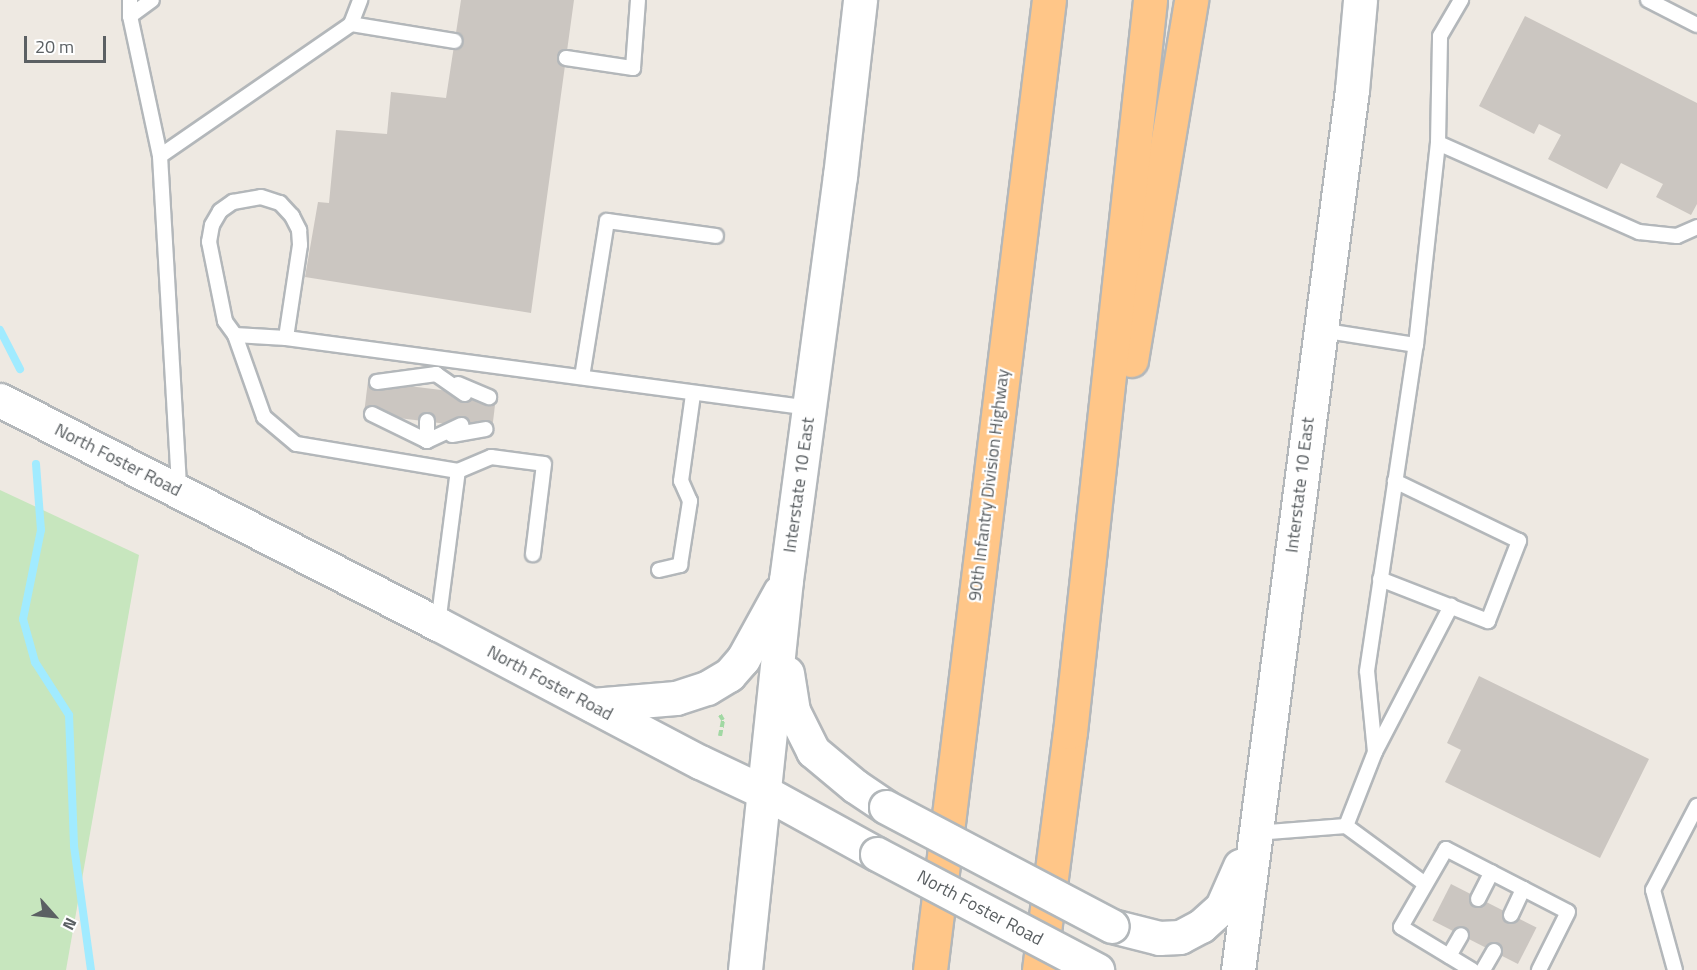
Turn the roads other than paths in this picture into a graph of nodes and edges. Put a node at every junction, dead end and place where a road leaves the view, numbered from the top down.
1 (130, 0) edge
2 (152, 0) edge
3 (360, 0) edge
4 (638, 0) edge
5 (860, 0) edge
6 (1028, 0) edge
7 (1048, 0) edge
8 (1150, 0) edge
9 (1191, 0) edge
10 (1360, 0) edge
11 (1461, 0) edge
12 (1648, 0) edge
13 (130, 16) junction
14 (351, 24) junction
15 (1697, 25) edge
16 (455, 41) dead end
17 (566, 58) dead end
18 (1033, 131) junction
19 (1438, 143) junction
20 (160, 156) junction
21 (1697, 227) edge
22 (716, 236) dead end
23 (1320, 330) junction
24 (235, 335) junction
25 (286, 338) junction
26 (1416, 345) junction
27 (437, 359) junction
28 (436, 374) junction
29 (582, 377) junction
30 (377, 382) dead end
31 (397, 385) dead end
32 (431, 389) dead end
33 (465, 394) dead end
34 (693, 394) junction
35 (489, 397) dead end
36 (0, 400) edge
37 (810, 408) junction
38 (372, 414) dead end
39 (393, 417) dead end
40 (427, 421) dead end
41 (462, 425) dead end
42 (484, 429) dead end
43 (427, 441) junction
44 (424, 465) junction
45 (458, 471) junction
46 (1395, 481) junction
47 (179, 492) junction
48 (533, 554) dead end
49 (660, 570) dead end
50 (1380, 579) junction
51 (786, 580) junction
52 (1451, 606) junction
53 (438, 624) junction
54 (781, 636) junction
55 (592, 705) junction
56 (1070, 732) junction
57 (1375, 752) junction
58 (766, 793) junction
59 (1697, 806) edge
60 (1346, 826) junction
61 (1254, 833) junction
62 (1492, 872) junction
63 (1424, 883) junction
64 (1523, 889) junction
65 (1478, 898) dead end
66 (1511, 915) dead end
67 (1461, 935) dead end
68 (1494, 951) dead end
69 (1449, 956) junction
70 (745, 970) edge
71 (930, 970) edge
72 (1040, 970) edge
73 (1097, 970) edge
74 (1238, 970) edge
75 (1472, 970) edge
76 (1483, 970) edge
77 (1539, 970) edge
78 (1675, 970) edge

1 - 13 lane
2 - 13 lane
3 - 14 lane
4 - 17 lane
5 - 37 main road, Interstate 10 East
6 - 18 highway
7 - 18 highway, 90th Infantry Division Highway
8 - 56 highway
9 - 56 highway
10 - 23 main road, Interstate 10 East
11 - 19 lane
12 - 15 lane
13 - 20 lane
14 - 16 lane
14 - 20 lane
18 - 71 highway, 90th Infantry Division Highway
19 - 21 lane
19 - 26 lane
20 - 47 lane
22 - 29 lane
23 - 26 lane
23 - 61 main road, Interstate 10 East
24 - 25 lane
24 - 25 lane
24 - 44 lane
25 - 27 lane
26 - 46 lane
27 - 28 lane
27 - 29 lane
28 - 30 lane
28 - 31 lane
28 - 32 lane
28 - 33 lane
28 - 35 lane
29 - 34 lane
34 - 37 lane
34 - 49 lane
36 - 47 main road, North Foster Road
37 - 51 main road, Interstate 10 East
38 - 43 lane
39 - 43 lane
40 - 43 lane
41 - 43 lane
42 - 43 lane
43 - 44 lane
44 - 45 lane
45 - 48 lane
45 - 53 lane
46 - 50 lane
46 - 52 lane
47 - 53 main road, North Foster Road
50 - 52 lane
50 - 57 lane
51 - 54 main road, Interstate 10 East
51 - 55 main road
52 - 57 lane
53 - 55 main road, North Foster Road
54 - 58 main road, Interstate 10 East
54 - 61 main road, bridge
55 - 58 main road, North Foster Road
56 - 72 highway
57 - 60 lane
58 - 70 main road, Interstate 10 East
58 - 73 main road, North Foster Road, bridge
59 - 78 lane
60 - 61 lane
60 - 63 lane
61 - 74 main road, Interstate 10 East
62 - 63 lane
62 - 64 lane
62 - 65 lane
63 - 69 lane
64 - 66 lane
64 - 77 lane
67 - 69 lane
68 - 76 lane
69 - 75 lane

